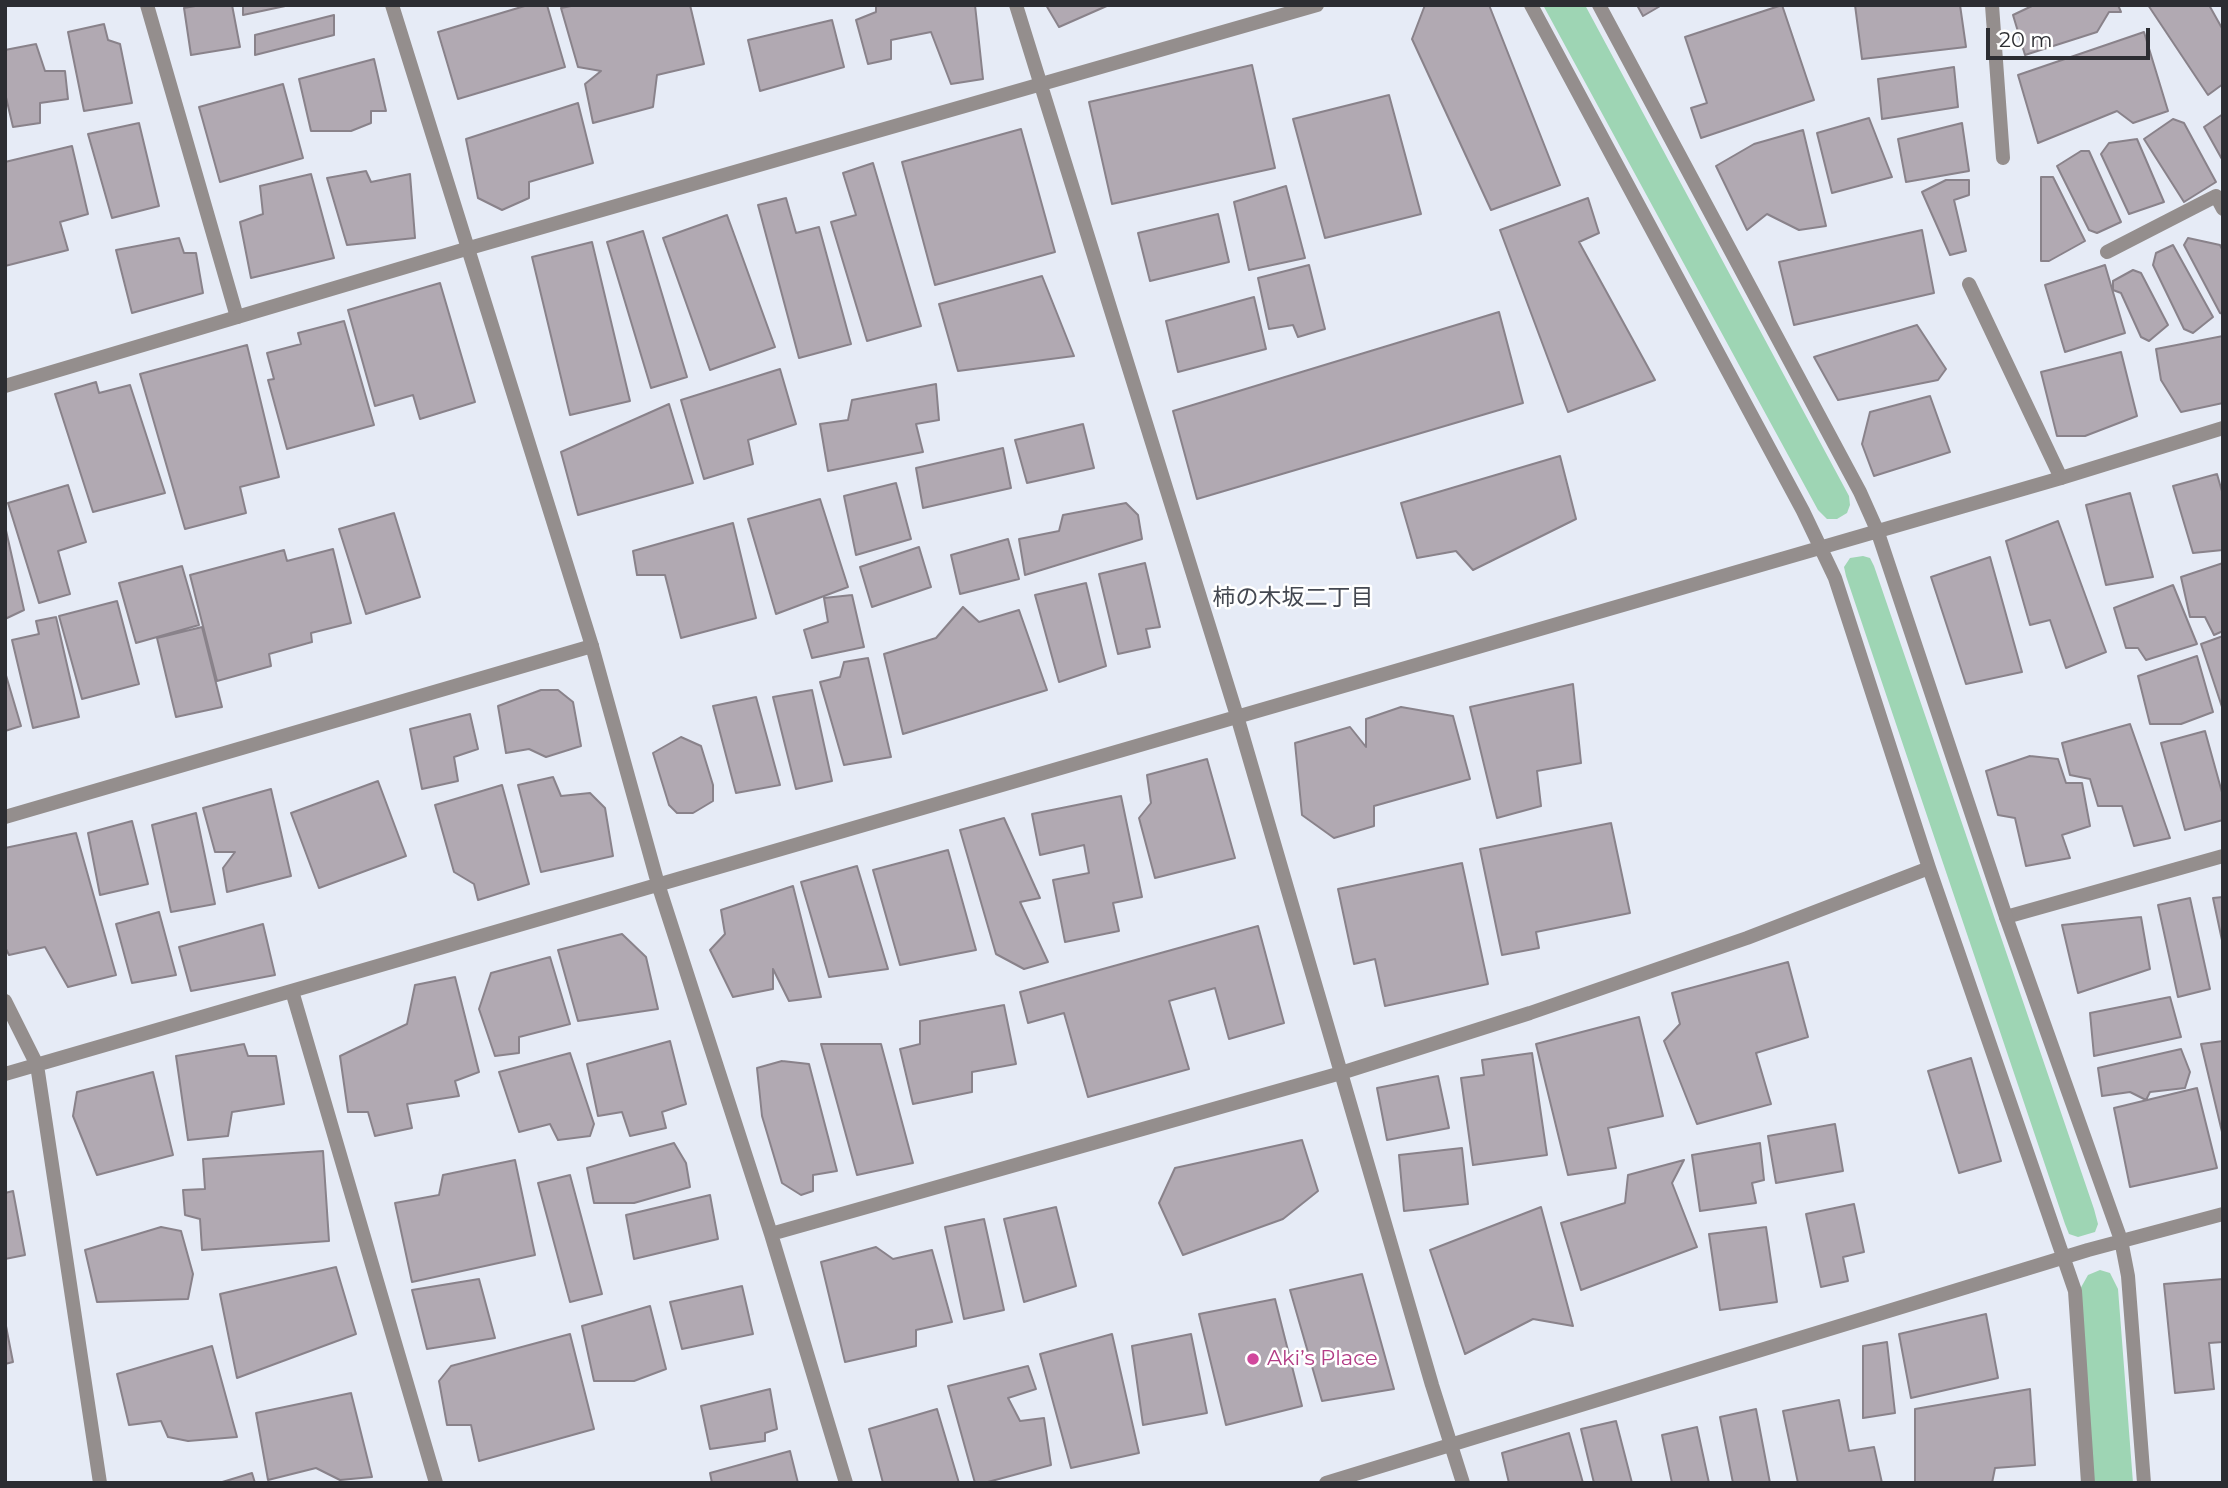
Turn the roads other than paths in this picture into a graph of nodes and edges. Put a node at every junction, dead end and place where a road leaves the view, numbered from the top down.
1 (147, 5) edge
2 (392, 5) edge
3 (1016, 5) edge
4 (1317, 5) edge
5 (1531, 5) edge
6 (1599, 5) edge
7 (1992, 5) edge
8 (1040, 86) junction
9 (2003, 158) dead end
10 (2223, 209) edge
11 (466, 249) junction
12 (2107, 251) dead end
13 (1969, 284) dead end
14 (237, 317) junction
15 (5, 386) edge
16 (2223, 428) edge
17 (2061, 478) junction
18 (1877, 530) junction
19 (1820, 547) junction
20 (592, 646) junction
21 (1237, 716) junction
22 (5, 817) edge
23 (2223, 856) edge
24 (1929, 868) junction
25 (658, 884) junction
26 (2007, 917) junction
27 (292, 991) junction
28 (5, 1001) edge
29 (37, 1065) junction
30 (1341, 1073) junction
31 (5, 1074) edge
32 (2223, 1214) edge
33 (771, 1234) junction
34 (2121, 1241) junction
35 (2064, 1259) junction
36 (1451, 1445) junction
37 (100, 1483) edge
38 (436, 1483) edge
39 (846, 1483) edge
40 (1326, 1483) edge
41 (1463, 1483) edge
42 (2088, 1483) edge
43 (2144, 1483) edge

1 - 14 street
2 - 11 street
3 - 8 street
4 - 8 street
5 - 19 street
6 - 18 street
7 - 9 street
8 - 11 street
8 - 21 street
10 - 12 street
11 - 14 street
11 - 20 street
13 - 17 street
14 - 15 street
16 - 17 street
17 - 18 street
18 - 19 street
18 - 26 street
19 - 21 street
19 - 24 street
20 - 22 street
20 - 25 street
21 - 25 street
21 - 30 street
23 - 26 street
24 - 30 street
24 - 35 street
25 - 27 street
25 - 33 street
26 - 34 street
27 - 29 street
27 - 38 street
28 - 29 street
29 - 31 street
29 - 37 street
30 - 33 street
30 - 36 street
32 - 34 street
33 - 39 street
34 - 35 street
34 - 43 street
35 - 36 street
35 - 42 street
36 - 40 street
36 - 41 street

